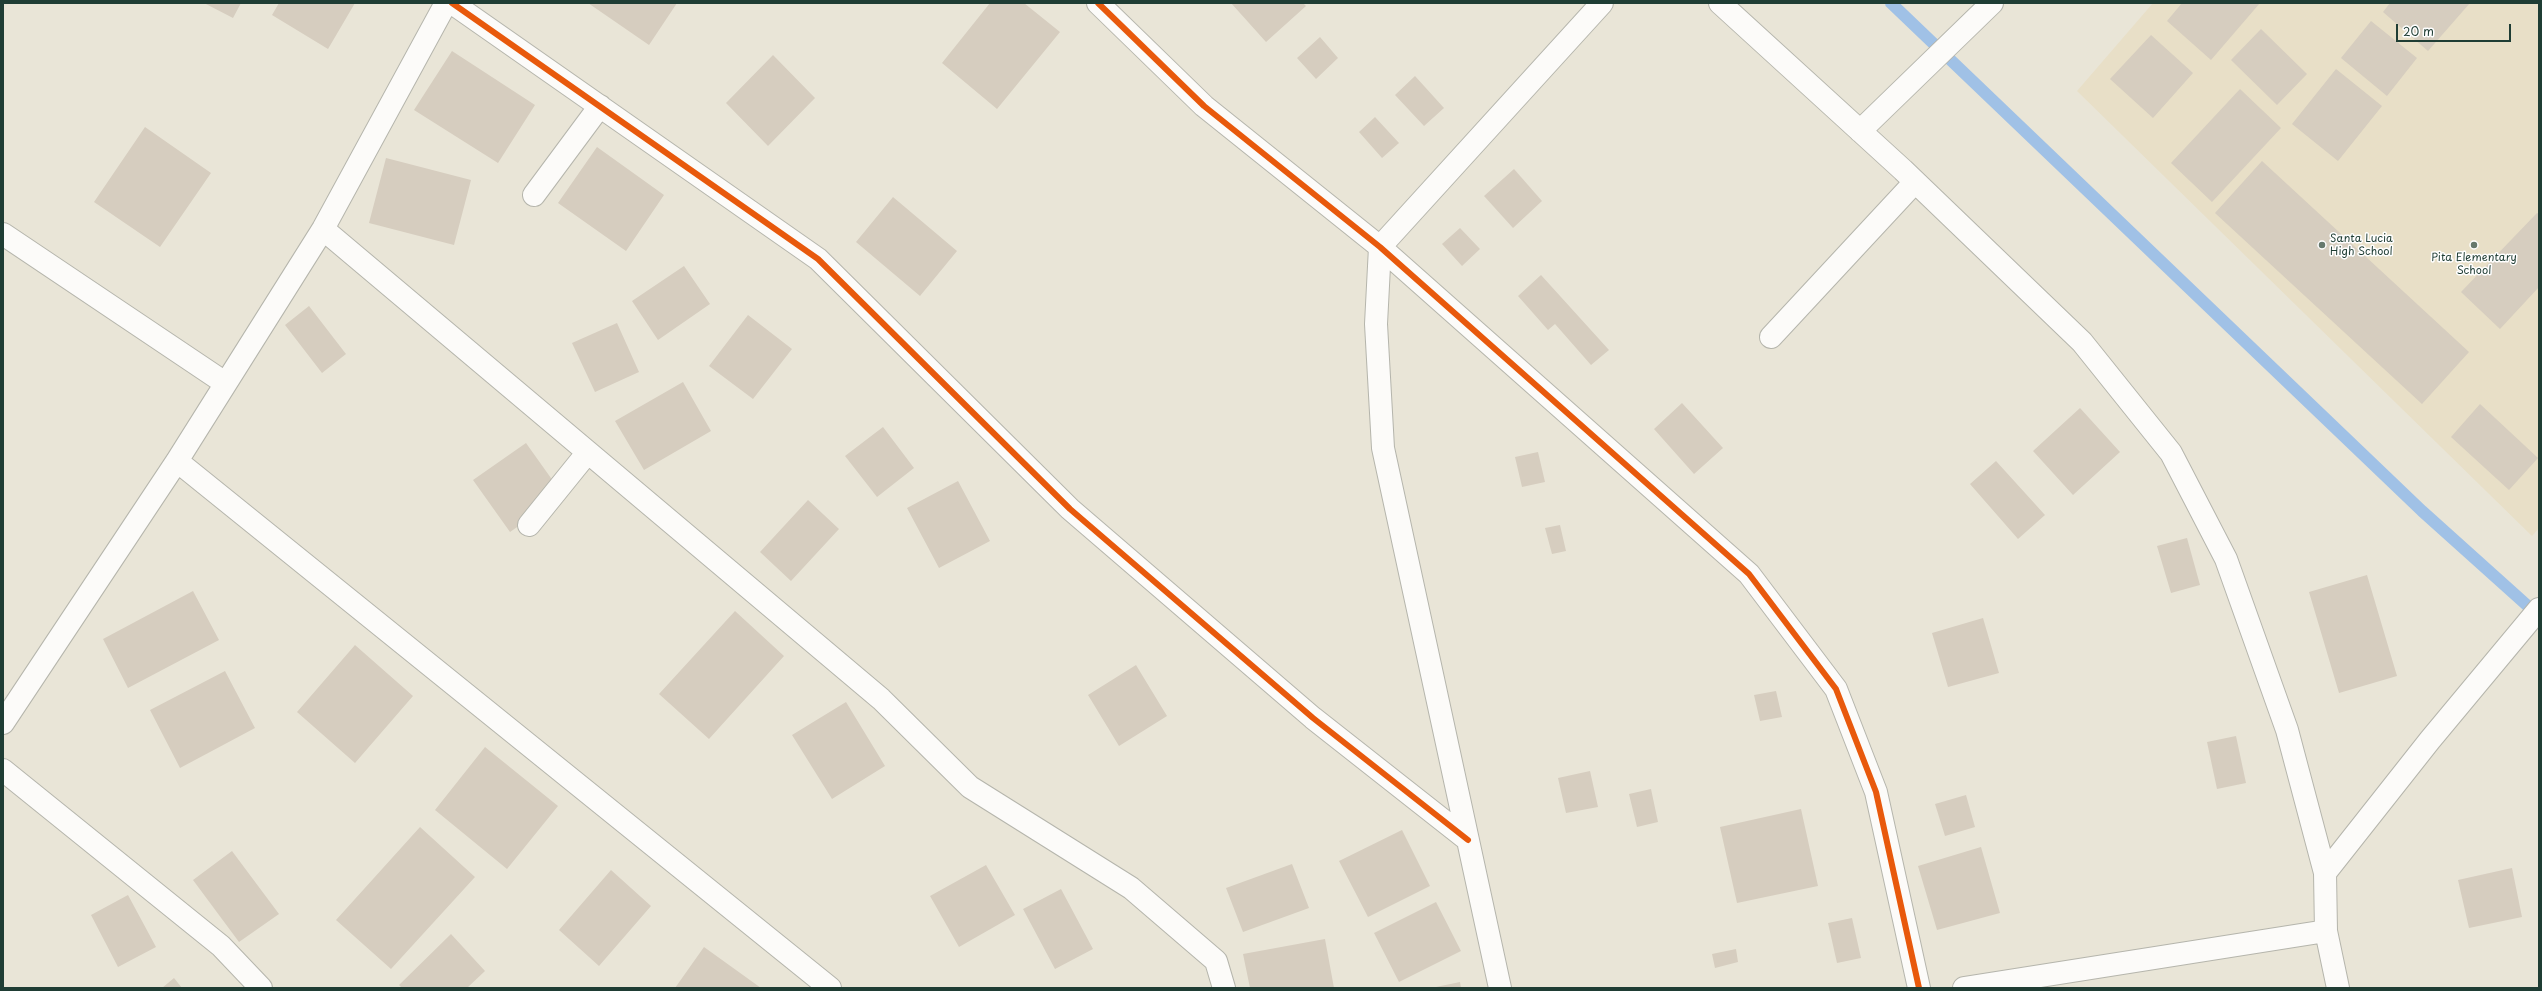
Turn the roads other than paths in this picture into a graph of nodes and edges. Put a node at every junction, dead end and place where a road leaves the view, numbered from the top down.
1 (446, 3) edge
2 (452, 3) edge
3 (1098, 3) edge
4 (1602, 3) edge
5 (1720, 3) edge
6 (1992, 3) edge
7 (600, 106) junction
8 (1860, 131) junction
9 (1915, 182) junction
10 (534, 195) dead end
11 (323, 229) junction
12 (3, 234) edge
13 (1380, 247) junction
14 (1771, 336) dead end
15 (225, 383) junction
16 (588, 452) junction
17 (177, 461) junction
18 (529, 525) dead end
19 (2539, 608) edge
20 (3, 723) edge
21 (3, 770) edge
22 (1468, 840) junction
23 (2325, 873) junction
24 (2326, 931) junction
25 (261, 988) edge
26 (830, 988) edge
27 (1224, 988) edge
28 (1500, 988) edge
29 (1919, 988) edge
30 (1964, 988) edge
31 (2338, 988) edge

1 - 11 street
2 - 7 street
3 - 13 street
4 - 13 street
5 - 8 street
6 - 8 street
7 - 10 street
7 - 22 street
8 - 9 street
9 - 14 street
9 - 23 street
11 - 15 street
11 - 16 street
12 - 15 street
13 - 22 street
13 - 29 street
15 - 17 street
16 - 18 street
16 - 27 street
17 - 20 street
17 - 26 street
19 - 23 street
21 - 25 street
22 - 28 street
23 - 24 street
24 - 30 street
24 - 31 street

